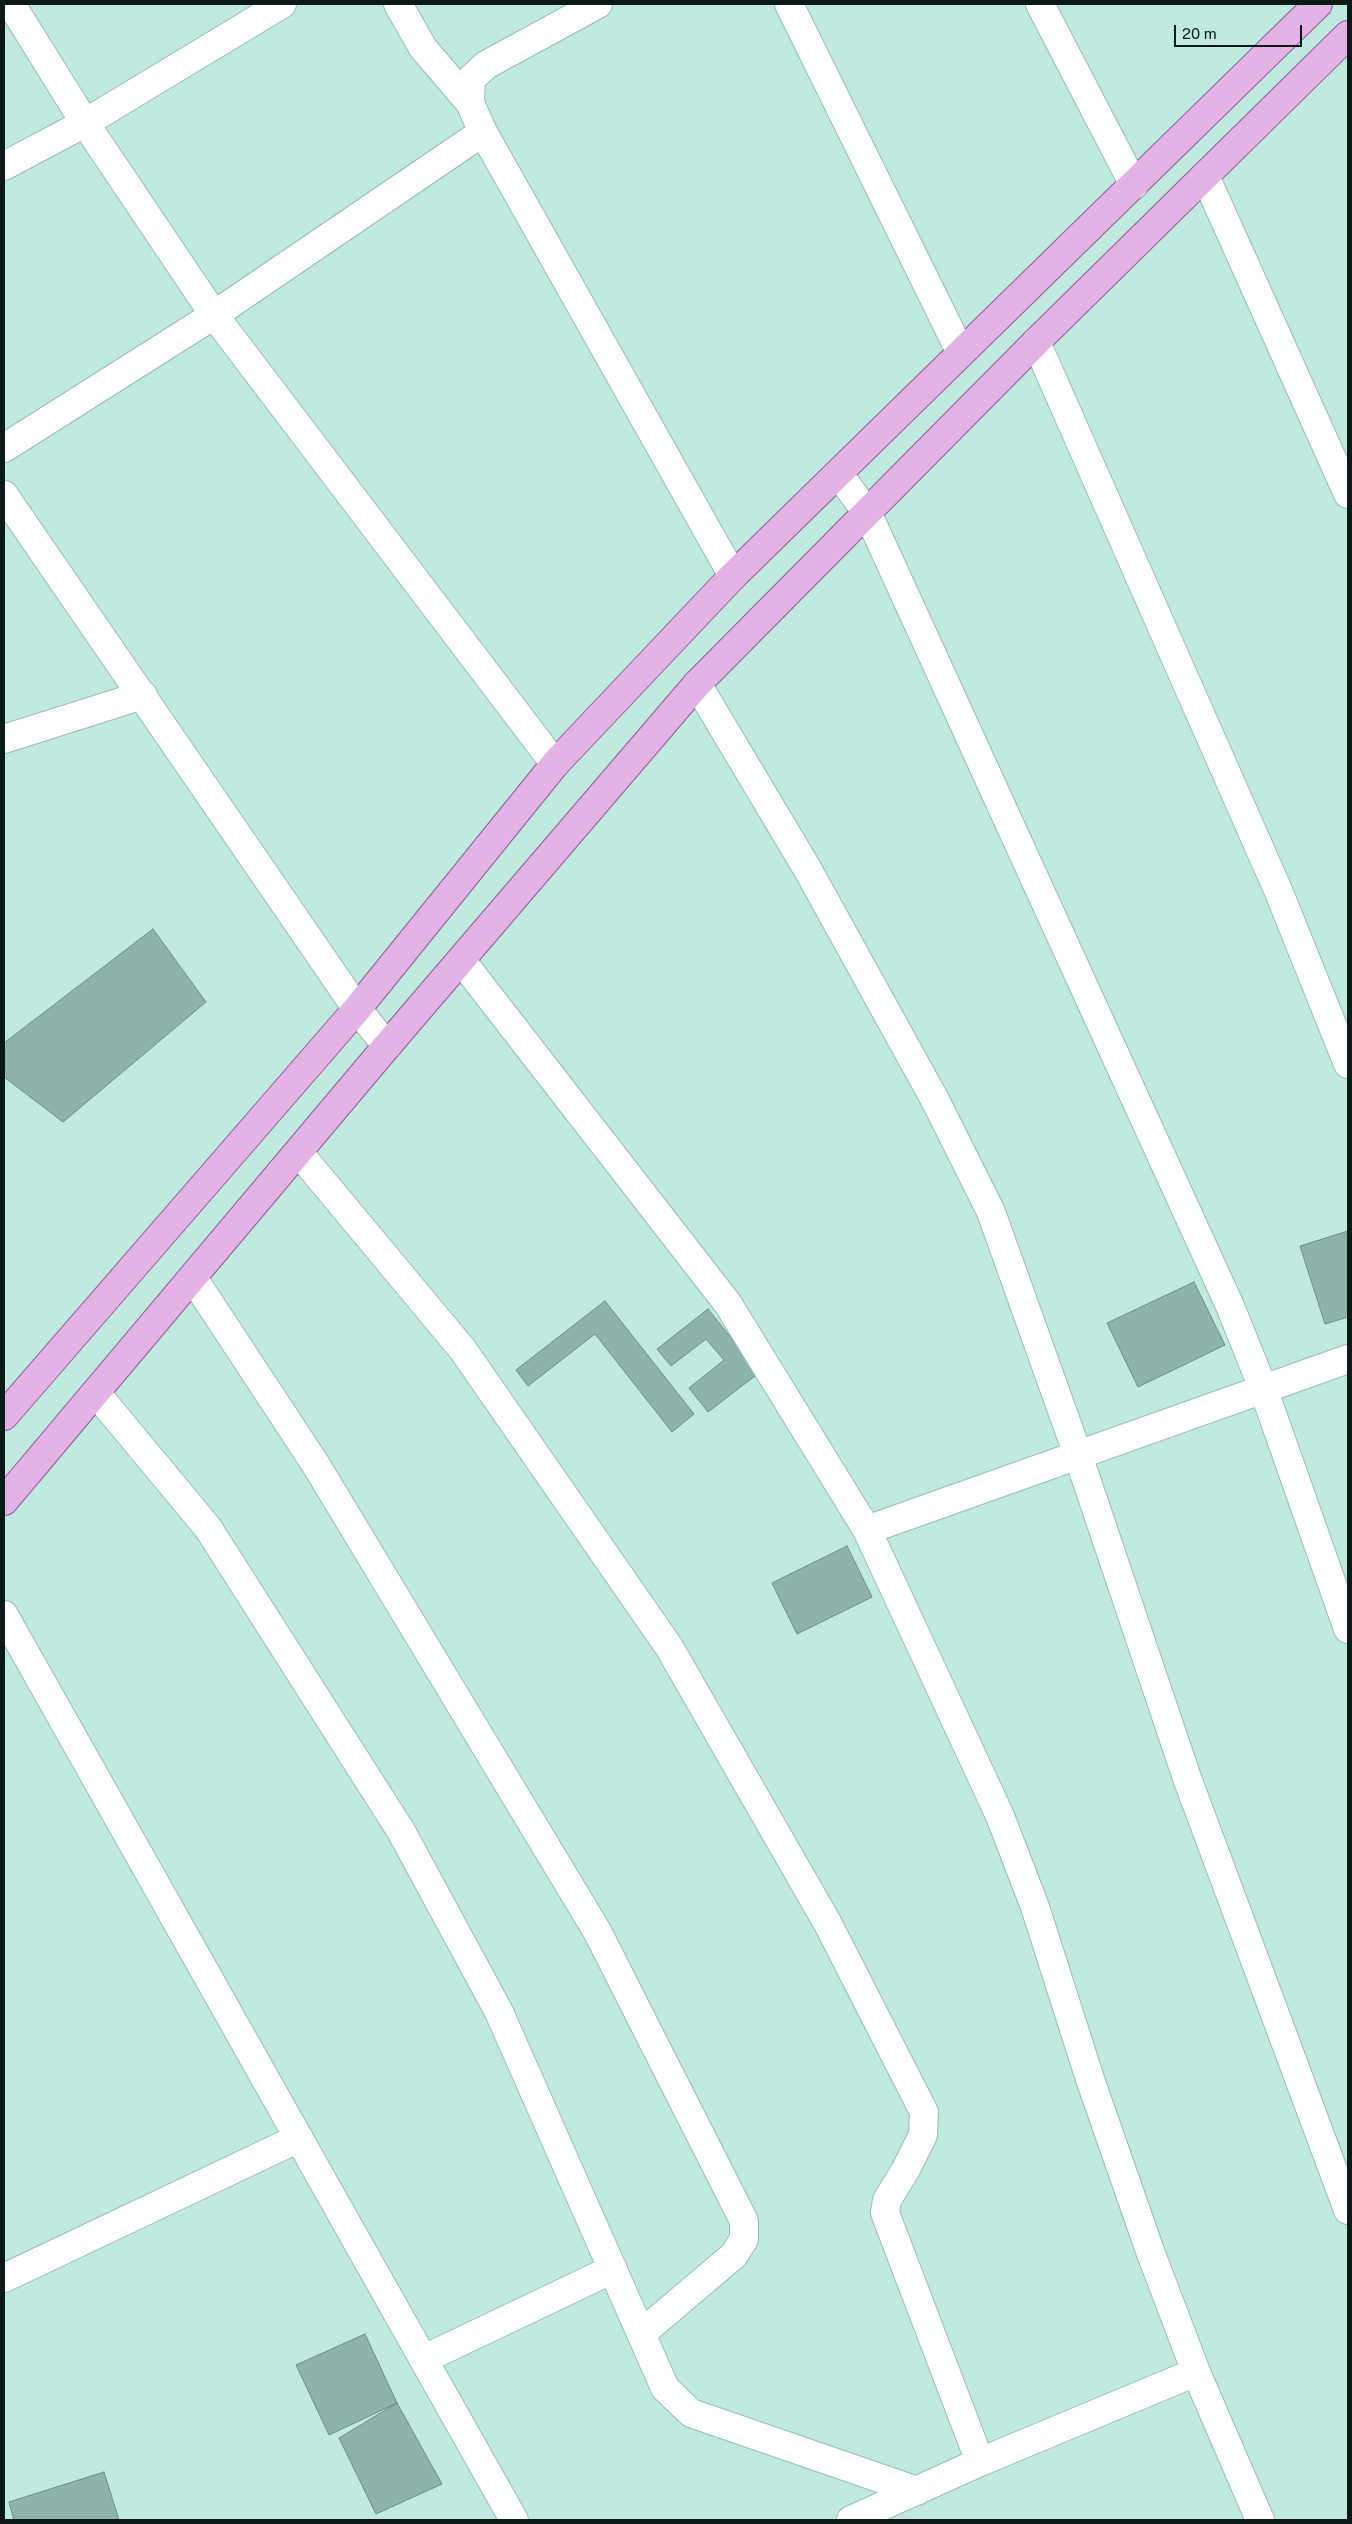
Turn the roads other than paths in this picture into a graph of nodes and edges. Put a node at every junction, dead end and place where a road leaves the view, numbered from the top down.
1 (10, 4) edge
2 (282, 4) edge
3 (398, 4) edge
4 (789, 4) edge
5 (1040, 4) edge
6 (584, 7) edge
7 (1308, 7) edge
8 (1348, 35) edge
9 (470, 102) junction
10 (85, 123) junction
11 (483, 132) junction
12 (4, 166) edge
13 (1205, 176) junction
14 (1134, 185) junction
15 (214, 315) junction
16 (1036, 342) junction
17 (961, 353) junction
18 (4, 448) edge
19 (838, 474) junction
20 (1348, 494) edge
21 (4, 496) edge
22 (867, 512) junction
23 (733, 576) junction
24 (697, 684) junction
25 (143, 695) junction
26 (4, 739) edge
27 (555, 764) junction
28 (460, 960) junction
29 (357, 1009) junction
30 (387, 1046) junction
31 (1348, 1064) edge
32 (299, 1152) junction
33 (193, 1278) junction
34 (1348, 1359) edge
35 (1263, 1388) junction
36 (96, 1393) junction
37 (4, 1416) edge
38 (1078, 1455) junction
39 (4, 1501) edge
40 (867, 1530) junction
41 (4, 1615) edge
42 (1348, 1629) edge
43 (299, 2138) junction
44 (1348, 2210) edge
45 (613, 2269) junction
46 (4, 2278) edge
47 (642, 2333) junction
48 (424, 2359) junction
49 (1196, 2372) junction
50 (980, 2462) junction
51 (917, 2490) junction
52 (514, 2520) edge
53 (851, 2520) edge
54 (1260, 2520) edge

1 - 10 street
2 - 10 street
3 - 9 street
4 - 17 street
5 - 14 street
6 - 9 street
7 - 14 main road
8 - 13 main road
9 - 11 street
10 - 12 street
10 - 15 street
11 - 15 street
11 - 23 street
13 - 16 main road
13 - 20 street
14 - 17 main road
15 - 18 street
15 - 27 street
16 - 22 main road
16 - 31 street
17 - 19 main road
19 - 22 street
19 - 23 main road
21 - 25 street
22 - 24 main road
22 - 35 street
23 - 27 main road
24 - 28 main road
24 - 38 street
25 - 26 street
25 - 29 street
27 - 29 main road
28 - 30 main road
28 - 40 street
29 - 30 street
29 - 37 main road
30 - 32 main road
32 - 33 main road
32 - 50 street
33 - 36 main road
33 - 47 street
34 - 35 street
35 - 38 street
35 - 42 street
36 - 39 main road
36 - 45 street
38 - 40 street
38 - 44 street
40 - 49 street
41 - 43 street
43 - 46 street
43 - 48 street
45 - 47 street
45 - 48 street
47 - 51 street
48 - 52 street
49 - 50 street
49 - 54 street
50 - 51 street
51 - 53 street

